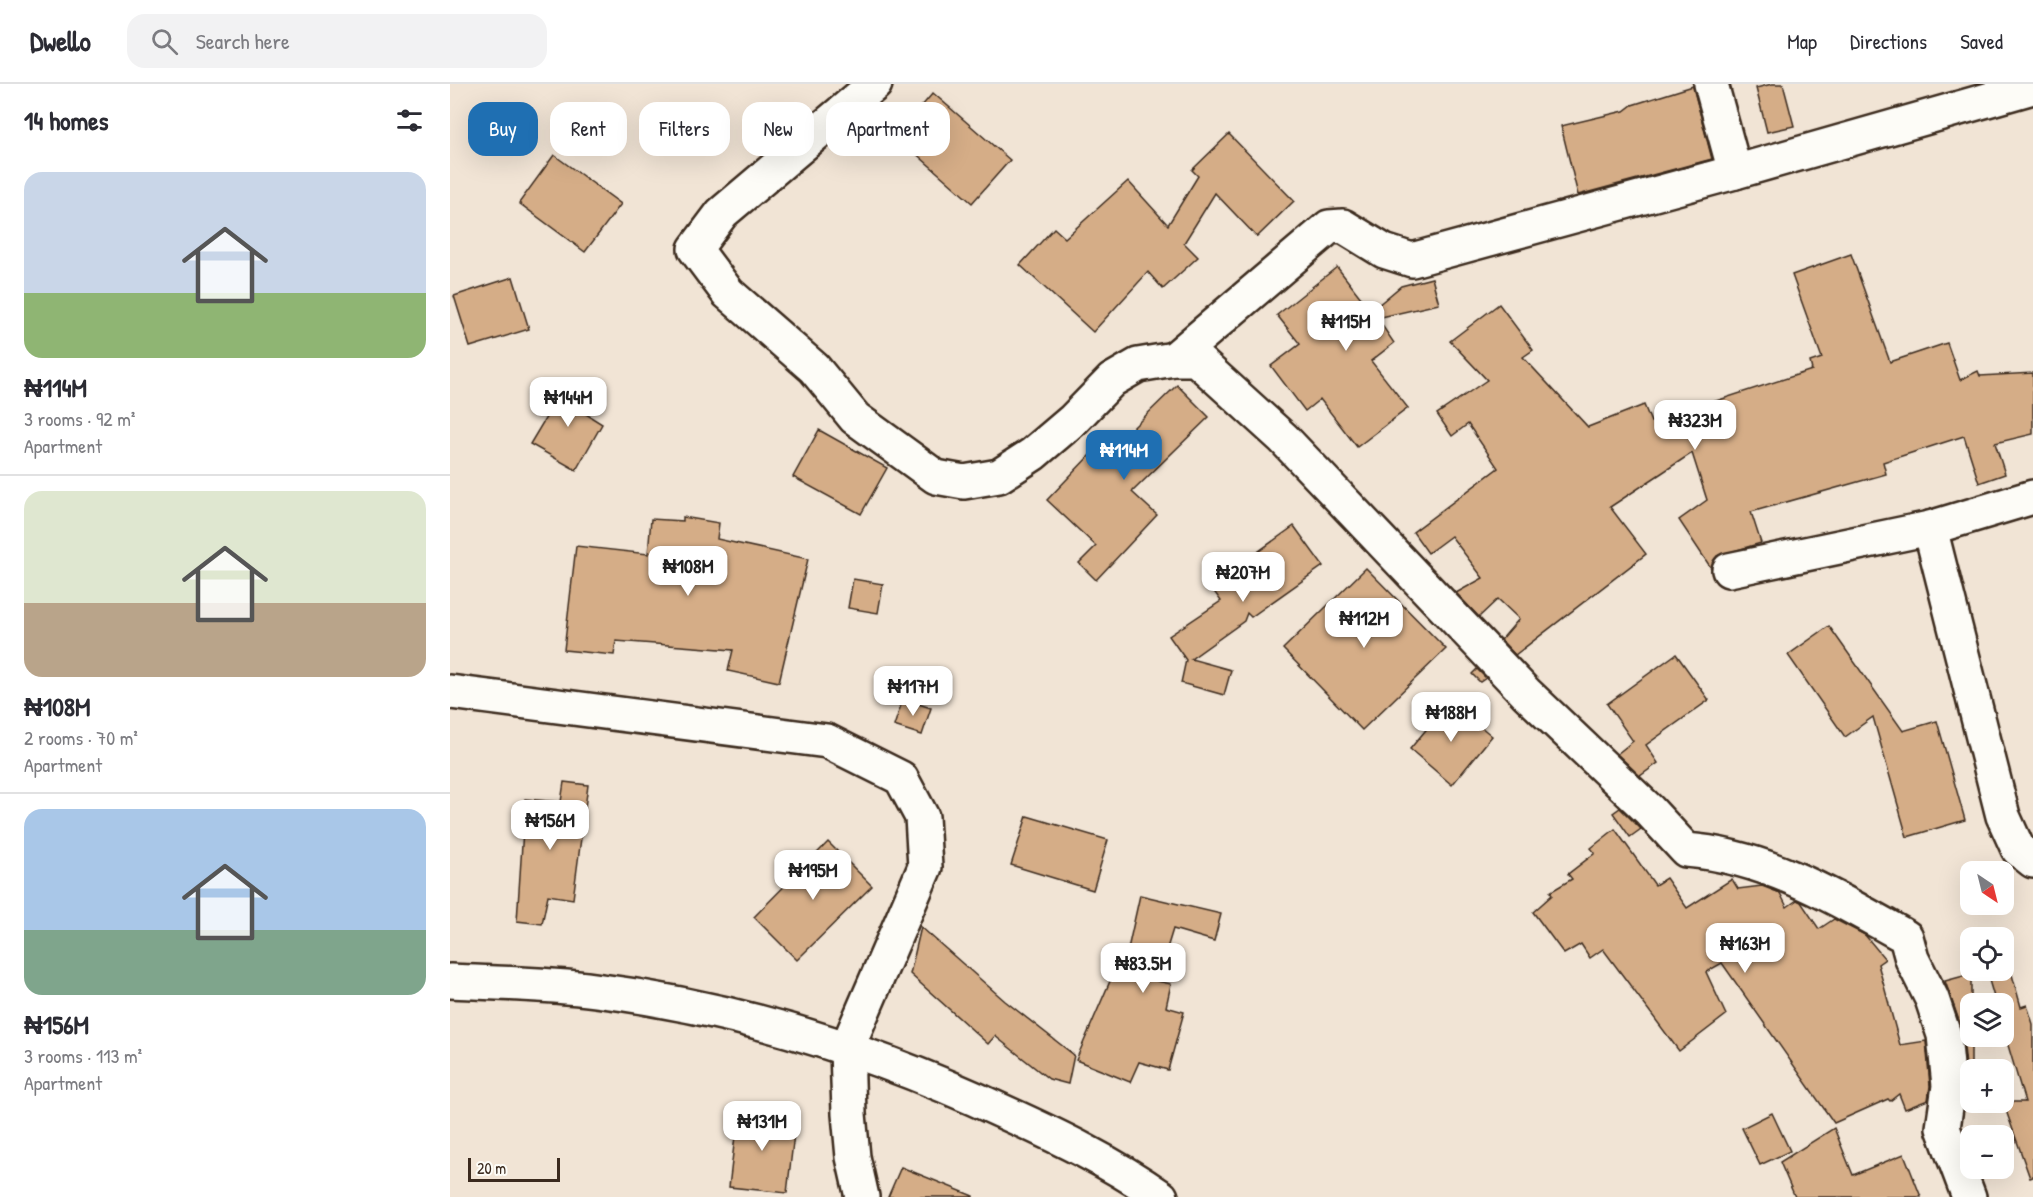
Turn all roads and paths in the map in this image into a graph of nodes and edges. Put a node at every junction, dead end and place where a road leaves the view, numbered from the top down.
1 (875, 84) edge
2 (1711, 84) edge
3 (2033, 87) edge
4 (1735, 172) junction
5 (1174, 358) junction
6 (2033, 497) edge
7 (1930, 528) junction
8 (1729, 570) dead end
9 (450, 692) edge
10 (2033, 861) edge
11 (450, 981) edge
12 (847, 1048) junction
13 (862, 1197) edge
14 (1161, 1197) edge
15 (1969, 1197) edge

1 - 5 street
2 - 4 street
3 - 4 street
4 - 5 street
5 - 15 street
6 - 7 street
7 - 8 street
7 - 10 street
9 - 12 street
11 - 12 street
12 - 13 street
12 - 14 street

